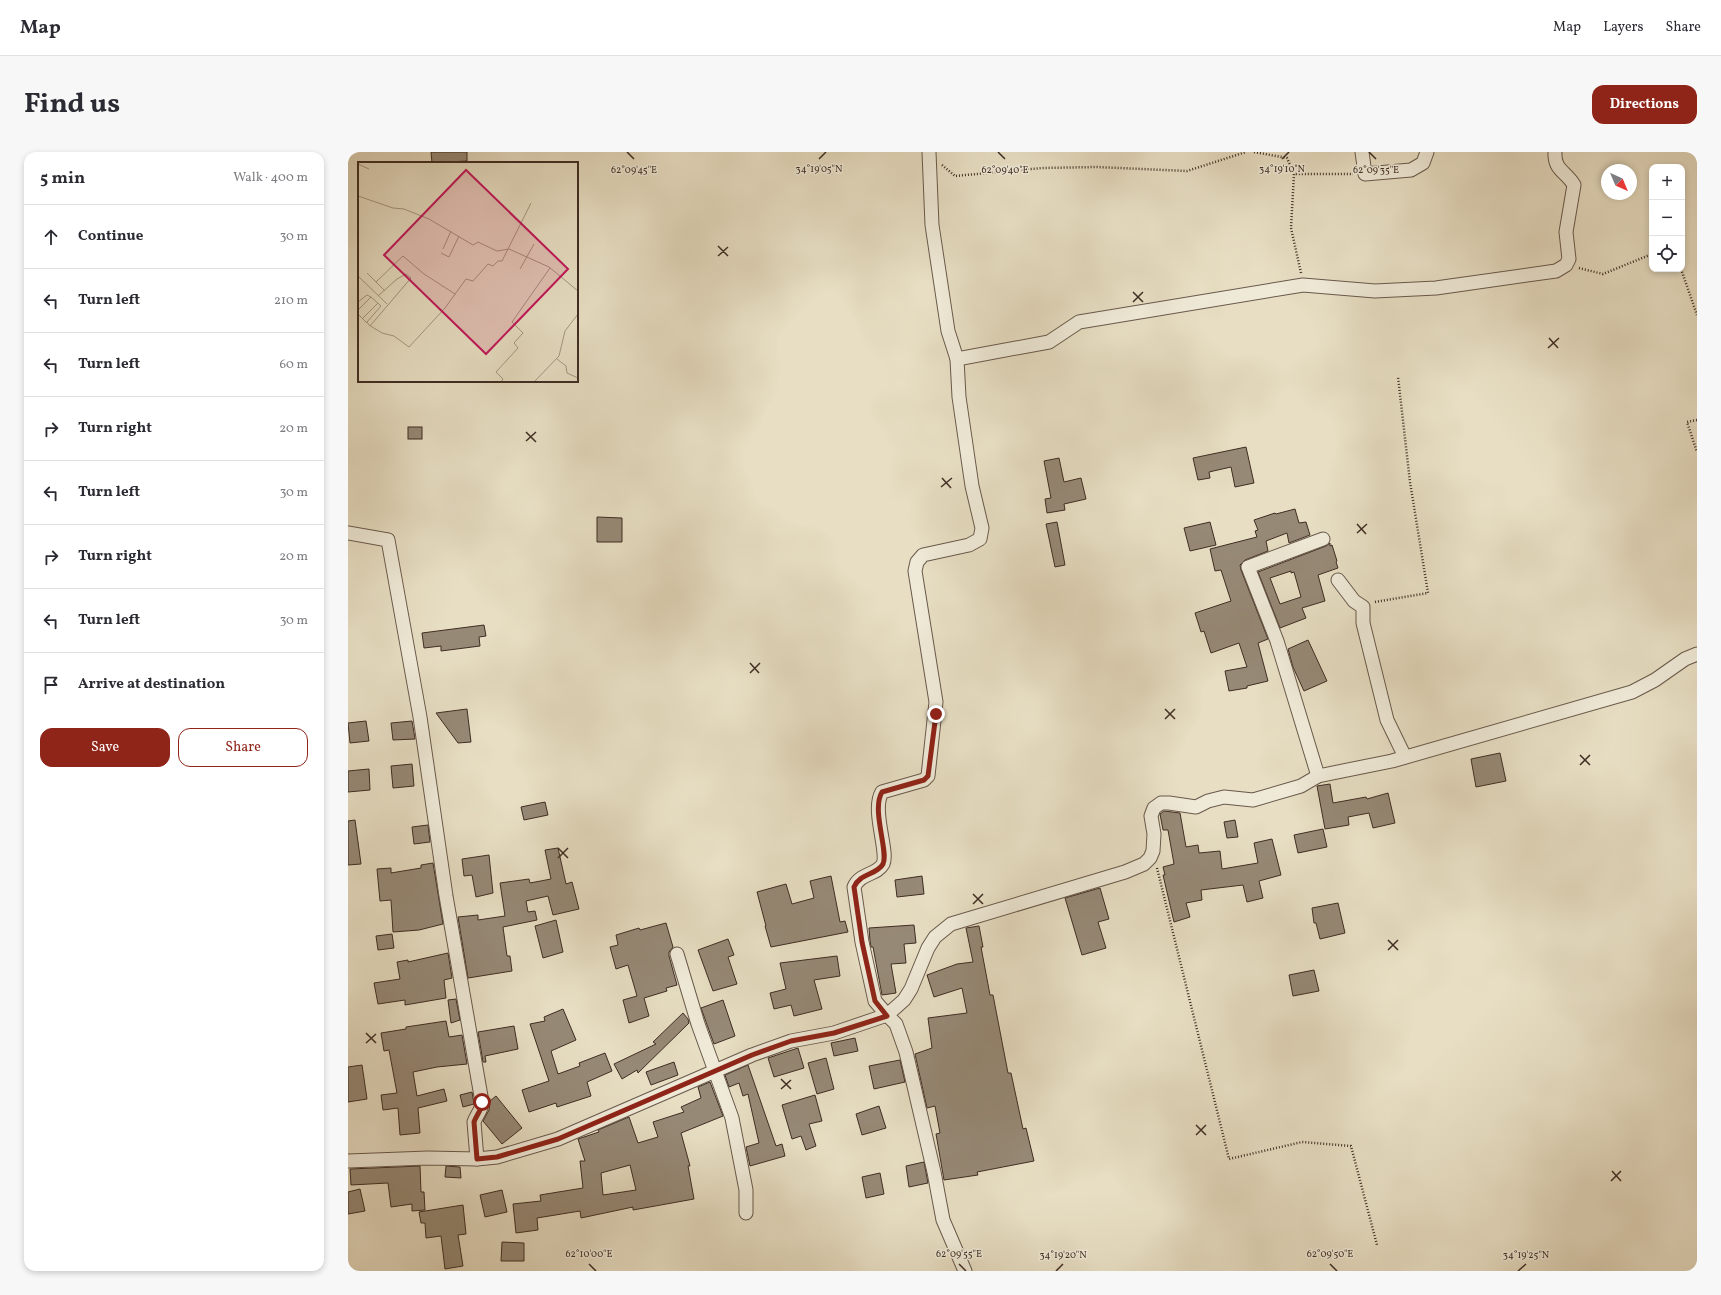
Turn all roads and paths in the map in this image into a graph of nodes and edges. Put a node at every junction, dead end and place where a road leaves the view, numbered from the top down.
1 (929, 152) edge
2 (1246, 152) edge
3 (1254, 152) edge
4 (1362, 152) edge
5 (1427, 152) edge
6 (1555, 152) edge
7 (1294, 174) junction
8 (1365, 174) junction
9 (1649, 255) edge
10 (1566, 265) junction
11 (1681, 272) edge
12 (1303, 286) junction
13 (1697, 315) edge
14 (957, 359) junction
15 (1398, 377) dead end
16 (1697, 420) edge
17 (1697, 452) edge
18 (348, 533) edge
19 (1323, 539) dead end
20 (1338, 580) dead end
21 (1363, 606) junction
22 (1697, 654) edge
23 (1404, 757) junction
24 (1318, 776) junction
25 (1150, 858) junction
26 (677, 954) dead end
27 (887, 1016) junction
28 (716, 1071) junction
29 (477, 1159) junction
30 (348, 1161) edge
31 (746, 1213) dead end
32 (1376, 1245) dead end
33 (965, 1271) edge

1 - 2 path
1 - 14 street
3 - 7 path
4 - 8 street
5 - 8 street
6 - 10 street
7 - 8 path
7 - 12 path
9 - 10 path
10 - 12 street
11 - 13 path
12 - 14 street
14 - 27 street
15 - 21 path
16 - 17 path
18 - 29 street
19 - 24 street
20 - 21 street
21 - 23 street
22 - 23 street
23 - 24 street
24 - 25 street
25 - 27 street
25 - 32 path
26 - 28 street
27 - 28 street
27 - 33 street
28 - 29 street
28 - 31 street
29 - 30 street

